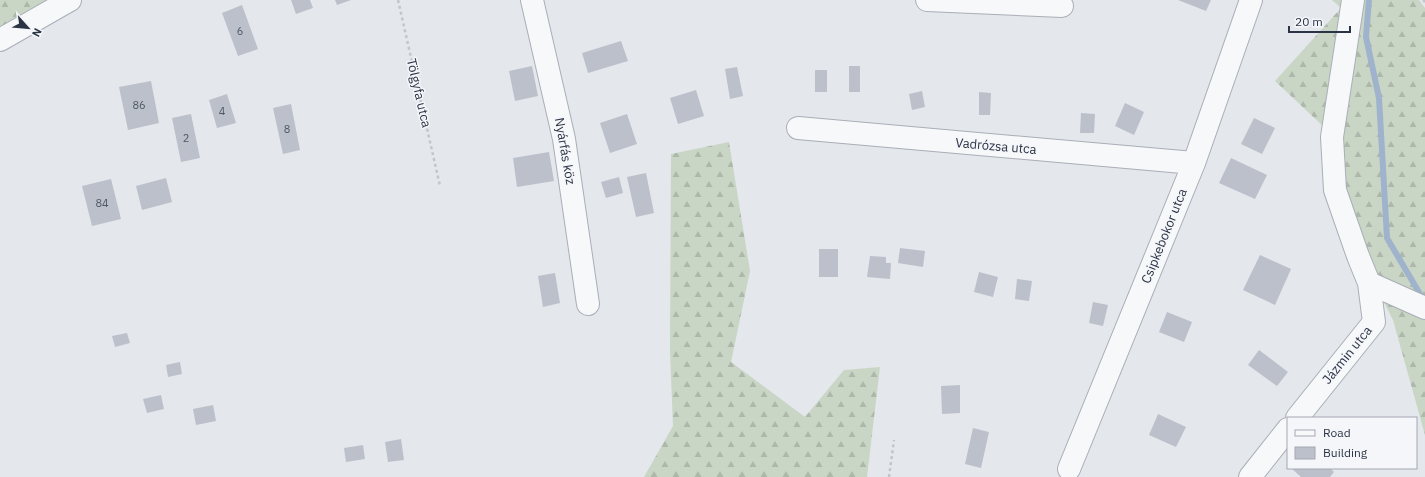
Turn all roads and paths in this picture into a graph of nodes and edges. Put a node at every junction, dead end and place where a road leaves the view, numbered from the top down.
1 (70, 0) edge
2 (398, 0) edge
3 (532, 0) edge
4 (928, 0) edge
5 (1251, 0) edge
6 (1353, 0) edge
7 (1062, 6) dead end
8 (0, 40) edge
9 (798, 128) dead end
10 (1194, 163) junction
11 (440, 186) dead end
12 (1369, 284) junction
13 (588, 304) dead end
14 (1425, 308) edge
15 (1298, 417) edge
16 (1287, 430) edge
17 (894, 440) dead end
18 (1069, 469) dead end
19 (889, 477) edge
20 (1250, 477) edge

1 - 8 street
2 - 11 path, Tölgyfa utca
3 - 13 street, Nyárfás köz
4 - 7 street
5 - 10 street, Csipkebokor utca
6 - 12 street, Jázmin utca
9 - 10 street, Vadrózsa utca
10 - 18 street, Csipkebokor utca
12 - 14 street
12 - 15 street, Jázmin utca
16 - 20 street
17 - 19 path

